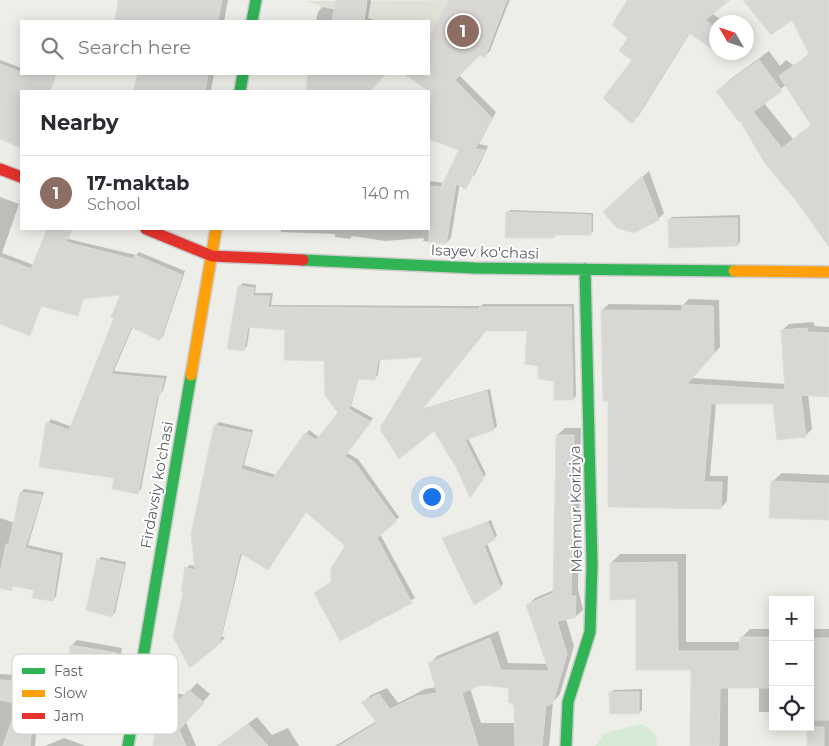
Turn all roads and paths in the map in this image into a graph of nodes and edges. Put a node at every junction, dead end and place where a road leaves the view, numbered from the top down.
1 (256, 0) edge
2 (252, 20) edge
3 (243, 75) edge
4 (240, 90) edge
5 (0, 168) edge
6 (20, 177) edge
7 (148, 230) edge
8 (216, 230) edge
9 (212, 256) junction
10 (585, 269) junction
11 (829, 272) edge
12 (144, 654) edge
13 (566, 746) edge

1 - 2 main road
3 - 4 main road
5 - 6 main road
7 - 9 main road, Isayev ko'chasi
8 - 9 main road, Firdavsiy ko'chasi
9 - 10 main road, Isayev ko'chasi
9 - 12 main road, Firdavsiy ko'chasi
10 - 11 main road, Isayev ko'chasi
10 - 13 main road, Mehmur Koriziya

